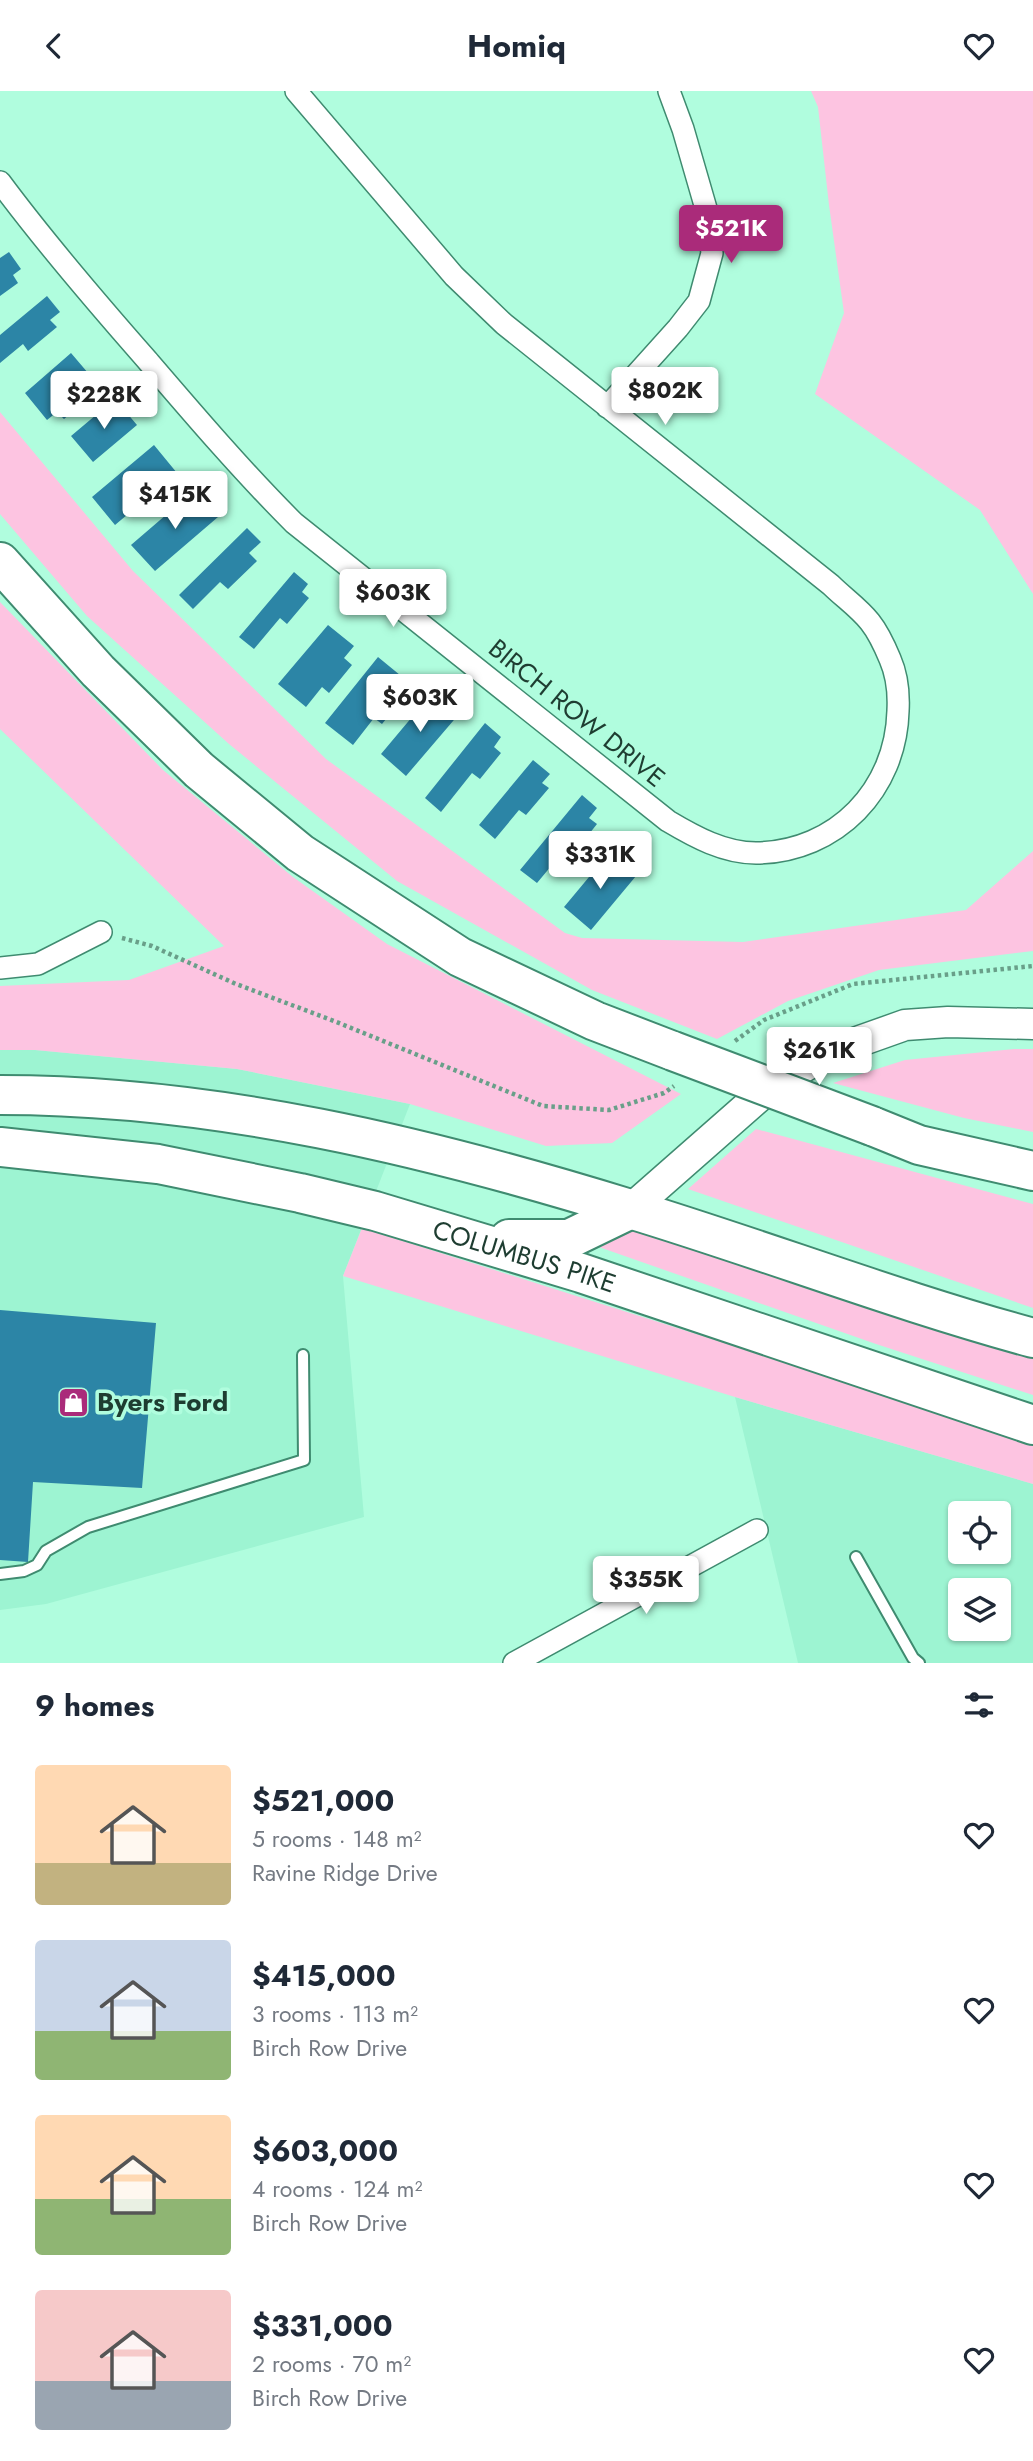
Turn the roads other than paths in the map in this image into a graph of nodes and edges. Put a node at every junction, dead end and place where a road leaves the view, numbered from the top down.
1 (296, 91) edge
2 (668, 91) edge
3 (0, 182) edge
4 (607, 407) junction
5 (0, 562) edge
6 (101, 932) dead end
7 (0, 968) edge
8 (1033, 1024) edge
9 (0, 1095) edge
10 (0, 1147) edge
11 (1033, 1171) edge
12 (631, 1209) junction
13 (475, 1240) junction
14 (1033, 1338) edge
15 (303, 1355) dead end
16 (1033, 1425) edge
17 (757, 1531) dead end
18 (856, 1557) dead end
19 (0, 1574) edge
20 (514, 1663) edge
21 (919, 1663) edge

1 - 4 street, BIRCH ROW DRIVE
2 - 4 street
3 - 4 street, BIRCH ROW DRIVE
5 - 11 highway, bridge
6 - 7 street
8 - 12 street
9 - 12 highway
10 - 13 highway, COLUMBUS PIKE
12 - 13 highway
12 - 14 highway
13 - 16 highway, COLUMBUS PIKE
15 - 19 lane
17 - 20 street
18 - 21 lane

